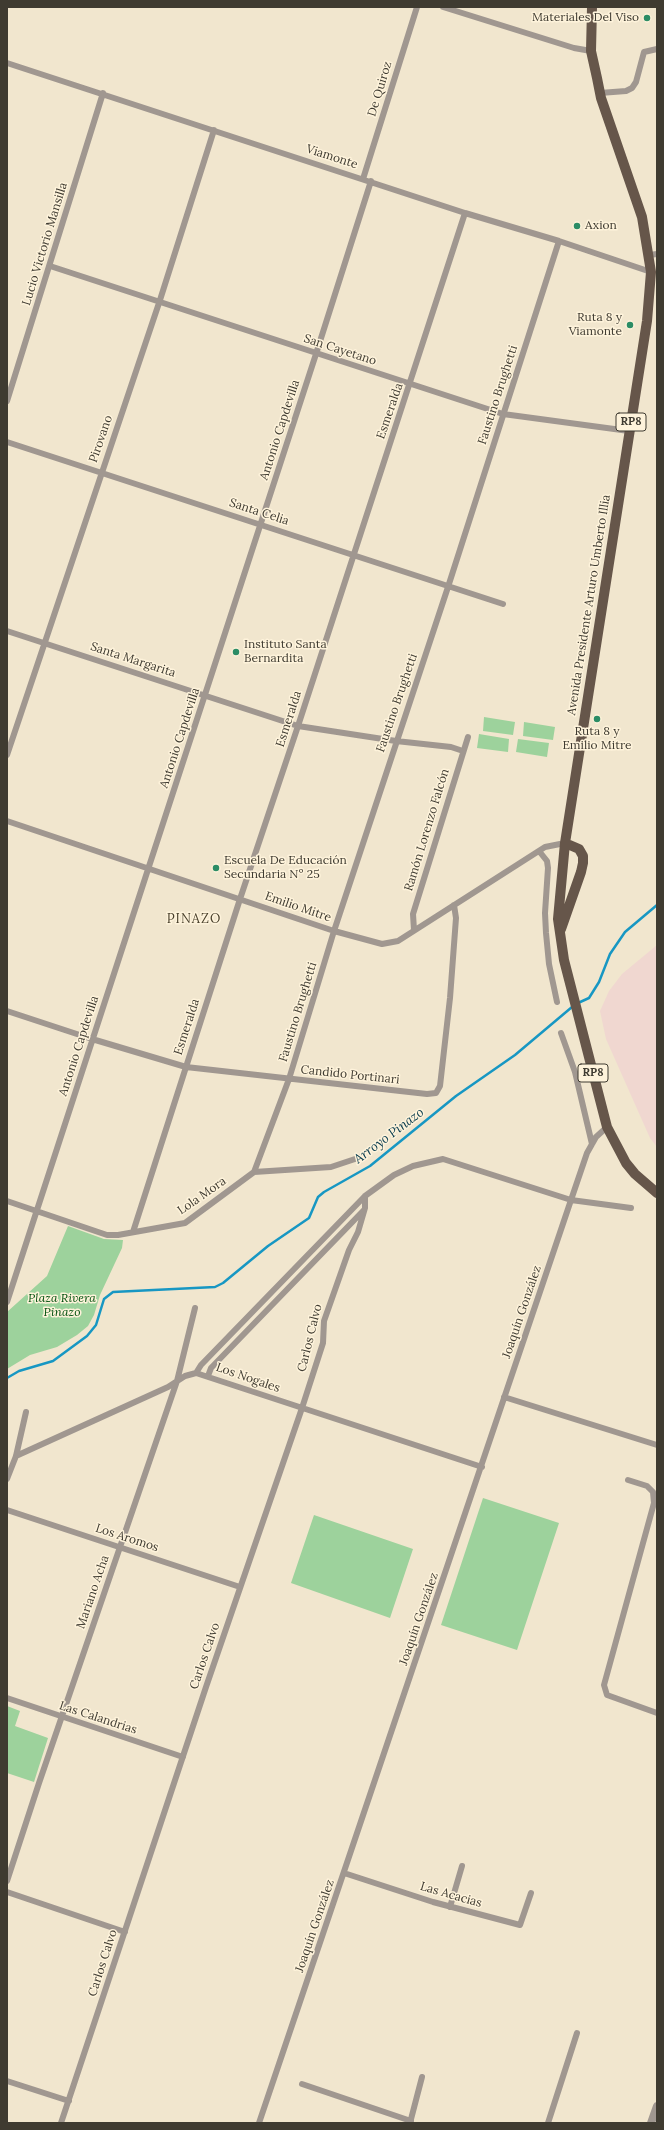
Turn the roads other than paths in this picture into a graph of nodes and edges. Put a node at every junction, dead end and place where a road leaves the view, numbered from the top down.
1 (417, 7) edge
2 (443, 7) edge
3 (592, 7) edge
4 (657, 49) edge
5 (591, 50) junction
6 (7, 63) edge
7 (103, 93) junction
8 (600, 93) junction
9 (214, 130) junction
10 (363, 178) junction
11 (371, 181) junction
12 (465, 212) junction
13 (559, 241) junction
14 (653, 255) edge
15 (50, 266) junction
16 (651, 272) junction
17 (160, 300) junction
18 (316, 354) junction
19 (410, 384) junction
20 (7, 401) edge
21 (503, 414) junction
22 (629, 431) junction
23 (7, 442) edge
24 (101, 473) junction
25 (261, 524) junction
26 (353, 554) junction
27 (448, 587) junction
28 (503, 604) dead end
29 (7, 631) edge
30 (45, 643) junction
31 (205, 695) junction
32 (298, 726) junction
33 (468, 737) dead end
34 (396, 741) junction
35 (463, 751) junction
36 (7, 755) edge
37 (7, 821) edge
38 (565, 843) junction
39 (539, 851) junction
40 (148, 868) junction
41 (240, 899) junction
42 (454, 905) junction
43 (414, 930) junction
44 (334, 931) junction
45 (560, 934) junction
46 (557, 1002) dead end
47 (7, 1011) edge
48 (561, 1032) dead end
49 (92, 1039) junction
50 (186, 1067) junction
51 (289, 1079) junction
52 (607, 1128) junction
53 (592, 1144) junction
54 (361, 1157) dead end
55 (254, 1172) junction
56 (657, 1193) edge
57 (365, 1196) junction
58 (7, 1200) edge
59 (571, 1200) junction
60 (365, 1208) junction
61 (631, 1208) dead end
62 (38, 1211) junction
63 (133, 1232) junction
64 (7, 1302) edge
65 (195, 1308) dead end
66 (196, 1373) junction
67 (208, 1376) junction
68 (177, 1381) junction
69 (504, 1397) junction
70 (302, 1408) junction
71 (26, 1412) dead end
72 (657, 1445) edge
73 (16, 1456) junction
74 (482, 1467) junction
75 (7, 1479) edge
76 (628, 1480) dead end
77 (7, 1510) edge
78 (120, 1547) junction
79 (240, 1586) junction
80 (7, 1698) edge
81 (657, 1713) edge
82 (62, 1718) junction
83 (183, 1757) junction
84 (462, 1866) dead end
85 (344, 1873) junction
86 (7, 1881) edge
87 (7, 1892) edge
88 (531, 1893) dead end
89 (450, 1907) junction
90 (125, 1932) junction
91 (577, 2034) dead end
92 (422, 2078) dead end
93 (7, 2081) edge
94 (302, 2084) dead end
95 (69, 2101) junction
96 (657, 2106) edge
97 (410, 2122) edge
98 (61, 2123) edge
99 (259, 2123) edge
100 (548, 2123) edge
101 (651, 2123) edge

1 - 10 street, De Quiroz
2 - 5 street
3 - 5 main road, Avenida Presidente Arturo Umberto Illia / RP8
4 - 8 street
5 - 8 main road, Avenida Presidente Arturo Umberto Illia / RP8
6 - 7 street, Viamonte
7 - 9 street, Viamonte
7 - 15 street, Lucio Victorio Mansilla
8 - 14 main road, Avenida Presidente Arturo Umberto Illia / RP8
9 - 10 street, Viamonte
9 - 17 street, Pirovano
10 - 11 street, Viamonte
11 - 12 street, Viamonte
11 - 18 street, Antonio Capdevilla
12 - 13 street, Viamonte
12 - 19 street, Esmeralda
13 - 16 street, Viamonte
13 - 21 street, Faustino Brughetti
14 - 16 main road, Avenida Presidente Arturo Umberto Illia / RP8
15 - 17 street, San Cayetano
15 - 20 street, Lucio Victorio Mansilla
16 - 22 main road, Avenida Presidente Arturo Umberto Illia / RP8
17 - 18 street, San Cayetano
17 - 24 street, Pirovano
18 - 19 street, San Cayetano
18 - 25 street, Antonio Capdevilla
19 - 21 street, San Cayetano
19 - 26 street, Esmeralda
21 - 22 street, San Cayetano
21 - 27 street, Faustino Brughetti
22 - 38 main road, Avenida Presidente Arturo Umberto Illia / RP8
23 - 24 street, Santa Celia
24 - 25 street, Santa Celia
24 - 30 street, Pirovano
25 - 26 street, Santa Celia
25 - 31 street, Antonio Capdevilla
26 - 27 street, Santa Celia
26 - 32 street, Esmeralda
27 - 28 street, Santa Celia
27 - 34 street, Faustino Brughetti
29 - 30 street, Santa Margarita
30 - 31 street, Santa Margarita
30 - 36 street, Pirovano
31 - 32 street, Santa Margarita
31 - 40 street, Antonio Capdevilla
32 - 34 street, Santa Margarita
32 - 41 street, Esmeralda
33 - 35 street, Ramón Lorenzo Falcón
34 - 35 street, Santa Margarita
34 - 44 street, Faustino Brughetti
35 - 43 street, Ramón Lorenzo Falcón
37 - 40 street, Emilio Mitre
38 - 39 street, Emilio Mitre
38 - 45 main road, Avenida Presidente Arturo Umberto Illia / RP8
38 - 45 main road
39 - 42 street, Emilio Mitre
39 - 46 street
40 - 41 street, Emilio Mitre
40 - 49 street, Antonio Capdevilla
41 - 44 street, Emilio Mitre
41 - 50 street, Esmeralda
42 - 43 street, Emilio Mitre
42 - 51 street, Candido Portinari
43 - 44 street, Emilio Mitre
44 - 51 street, Faustino Brughetti
45 - 52 main road, Avenida Presidente Arturo Umberto Illia / RP8
47 - 49 street, Candido Portinari
48 - 53 street
49 - 50 street, Candido Portinari
49 - 62 street, Antonio Capdevilla
50 - 51 street, Candido Portinari
50 - 63 street, Esmeralda
51 - 55 street, Faustino Brughetti
52 - 53 street, Joaquín González
52 - 56 main road, Avenida Presidente Arturo Umberto Illia / RP8
53 - 59 street, Joaquín González
54 - 55 street
55 - 63 street, Lola Mora
57 - 59 street
57 - 60 street, Carlos Calvo
57 - 66 street
58 - 62 street, Lola Mora
59 - 61 street
59 - 69 street, Joaquín González
60 - 67 street
60 - 70 street, Carlos Calvo
62 - 63 street, Lola Mora
62 - 64 street, Antonio Capdevilla
65 - 68 street, Mariano Acha
66 - 67 street, Los Nogales
66 - 68 street, Los Nogales
67 - 70 street, Los Nogales
68 - 73 street, Los Nogales
68 - 78 street, Mariano Acha
69 - 72 street
69 - 74 street, Joaquín González
70 - 74 street, Los Nogales
70 - 79 street, Carlos Calvo
71 - 73 street
73 - 75 street
74 - 85 street, Joaquín González
76 - 81 street
77 - 78 street, Los Aromos
78 - 79 street, Los Aromos
78 - 82 street, Mariano Acha
79 - 83 street, Carlos Calvo
80 - 82 street, Las Calandrias
82 - 83 street, Las Calandrias
82 - 86 street, Mariano Acha
83 - 90 street, Carlos Calvo
84 - 89 street
85 - 89 street, Las Acacias
85 - 99 street, Joaquín González
87 - 90 street
88 - 89 street, Las Acacias
90 - 95 street, Carlos Calvo
91 - 100 street
92 - 97 street
93 - 95 street
94 - 97 street
95 - 98 street, Carlos Calvo
96 - 101 street

